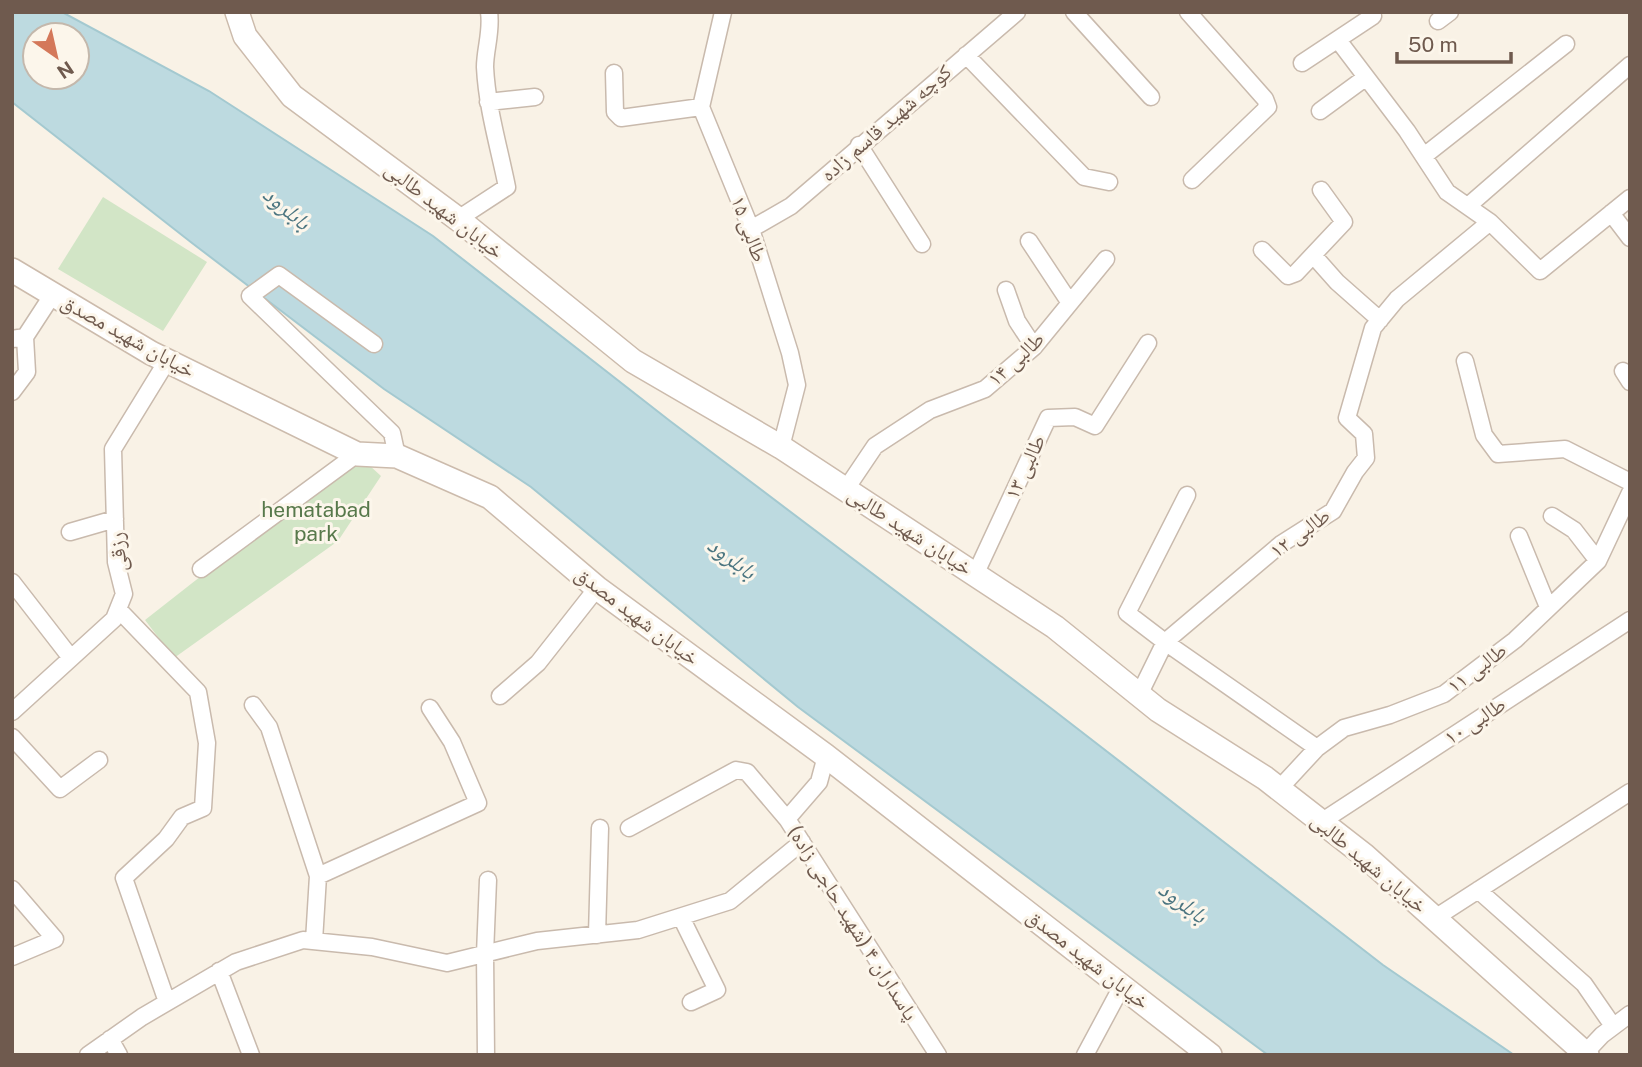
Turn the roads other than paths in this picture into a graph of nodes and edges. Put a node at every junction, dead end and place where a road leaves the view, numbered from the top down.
1 (237, 12) edge
2 (489, 12) edge
3 (723, 12) edge
4 (1017, 12) edge
5 (1074, 12) edge
6 (1188, 12) edge
7 (1373, 16) dead end
8 (997, 19) edge
9 (1338, 40) junction
10 (1566, 44) dead end
11 (966, 55) junction
12 (1302, 63) dead end
13 (1630, 65) edge
14 (614, 73) dead end
15 (1365, 78) junction
16 (535, 97) dead end
17 (1151, 97) dead end
18 (488, 102) junction
19 (701, 107) junction
20 (1320, 111) dead end
21 (859, 145) junction
22 (1424, 156) junction
23 (1192, 180) dead end
24 (1109, 182) dead end
25 (1321, 190) dead end
26 (1630, 198) edge
27 (1468, 206) junction
28 (1611, 213) junction
29 (457, 219) junction
30 (1490, 222) junction
31 (751, 229) junction
32 (1630, 238) edge
33 (1029, 241) dead end
34 (922, 244) dead end
35 (1262, 250) dead end
36 (1313, 255) junction
37 (1106, 259) dead end
38 (12, 270) edge
39 (1006, 290) dead end
40 (53, 294) junction
41 (1070, 303) junction
42 (1380, 320) junction
43 (18, 338) edge
44 (1148, 342) dead end
45 (374, 344) dead end
46 (1034, 347) junction
47 (167, 360) junction
48 (1465, 361) dead end
49 (12, 392) edge
50 (781, 447) junction
51 (357, 454) junction
52 (397, 456) junction
53 (1630, 482) edge
54 (846, 489) junction
55 (1630, 493) edge
56 (1187, 495) dead end
57 (1552, 516) dead end
58 (115, 519) junction
59 (70, 532) dead end
60 (1519, 536) dead end
61 (1598, 561) junction
62 (201, 569) dead end
63 (975, 575) junction
64 (12, 582) edge
65 (597, 588) junction
66 (1548, 607) junction
67 (118, 609) junction
68 (1630, 620) edge
69 (1165, 642) junction
70 (71, 658) junction
71 (1139, 695) junction
72 (500, 696) dead end
73 (253, 705) dead end
74 (430, 708) dead end
75 (12, 712) edge
76 (12, 737) edge
77 (1317, 748) junction
78 (826, 756) junction
79 (99, 760) dead end
80 (1279, 789) junction
81 (1630, 792) edge
82 (787, 819) junction
83 (1321, 822) junction
84 (600, 828) dead end
85 (629, 828) dead end
86 (802, 842) junction
87 (318, 876) junction
88 (488, 880) dead end
89 (12, 889) edge
90 (1478, 890) junction
91 (681, 917) junction
92 (1435, 918) junction
93 (597, 935) junction
94 (314, 941) junction
95 (485, 954) junction
96 (12, 957) edge
97 (219, 971) junction
98 (1122, 986) junction
99 (167, 1002) junction
100 (691, 1002) dead end
101 (1630, 1014) edge
102 (1614, 1026) junction
103 (110, 1039) junction
104 (1587, 1054) edge
105 (88, 1055) edge
106 (119, 1055) edge
107 (251, 1055) edge
108 (486, 1055) edge
109 (937, 1055) edge
110 (1085, 1055) edge
111 (1210, 1055) edge

1 - 29 street, خیابان شهید طالبی
2 - 18 street
3 - 19 street
4 - 8 street, کوچه شهید قاسم زاده
5 - 17 street
6 - 23 street
7 - 9 street
8 - 11 street, کوچه شهید قاسم زاده
9 - 12 street
9 - 15 street
10 - 22 street
11 - 21 street, کوچه شهید قاسم زاده
11 - 24 street
13 - 27 street
14 - 19 street
15 - 20 street
15 - 22 street
16 - 18 street
18 - 29 street
19 - 31 street, طالبی ۱۵
21 - 31 street, کوچه شهید قاسم زاده
21 - 34 street
22 - 27 street
25 - 36 street
26 - 28 street
27 - 30 street
28 - 30 street
28 - 32 street
29 - 50 street, خیابان شهید طالبی
30 - 42 street, طالبی ۱۲
31 - 50 street, طالبی ۱۵
33 - 41 street
35 - 36 street
36 - 42 street
37 - 41 street, طالبی ۱۴
38 - 40 street, خیابان شهید مصدق
39 - 46 street
40 - 43 street
40 - 47 street, خیابان شهید مصدق
41 - 46 street, طالبی ۱۴
42 - 69 street, طالبی ۱۲
43 - 49 street
44 - 63 street, طالبی ۱۳
45 - 52 street
46 - 54 street, طالبی ۱۴
47 - 51 street, خیابان شهید مصدق
47 - 58 street, رزقی
48 - 53 street
50 - 54 street, خیابان شهید طالبی
51 - 52 street, خیابان شهید مصدق
51 - 62 street
52 - 65 street, خیابان شهید مصدق
54 - 63 street, خیابان شهید طالبی
55 - 61 street, طالبی ۱۱
56 - 69 street
57 - 61 street
58 - 59 street
58 - 67 street, رزقی
60 - 66 street
61 - 66 street, طالبی ۱۱
63 - 71 street, خیابان شهید طالبی
64 - 70 street
65 - 72 street
65 - 78 street, خیابان شهید مصدق
66 - 77 street, طالبی ۱۱
67 - 70 street
67 - 99 street
68 - 83 street, طالبی ۱۰
69 - 71 street, طالبی ۱۲
69 - 77 street
70 - 75 street
71 - 80 street, خیابان شهید طالبی
73 - 87 street
74 - 87 street
76 - 79 street
77 - 80 street, طالبی ۱۱
78 - 82 street, پاسداران ۴ (شهید حاجی زاده)
78 - 98 street, خیابان شهید مصدق
80 - 83 street, خیابان شهید طالبی
81 - 90 street
82 - 85 street
82 - 86 street, پاسداران ۴ (شهید حاجی زاده)
83 - 92 street, خیابان شهید طالبی
84 - 93 street
86 - 91 street
86 - 109 street, پاسداران ۴ (شهید حاجی زاده)
87 - 94 street
88 - 95 street
89 - 96 street
90 - 92 street
90 - 102 street
91 - 93 street
91 - 100 street
92 - 104 street, خیابان شهید طالبی
93 - 95 street
94 - 95 street
94 - 97 street
95 - 108 street
97 - 99 street
97 - 107 street
98 - 110 street
98 - 111 street, خیابان شهید مصدق
99 - 103 street
101 - 102 street
102 - 104 street
103 - 105 street
103 - 106 street

